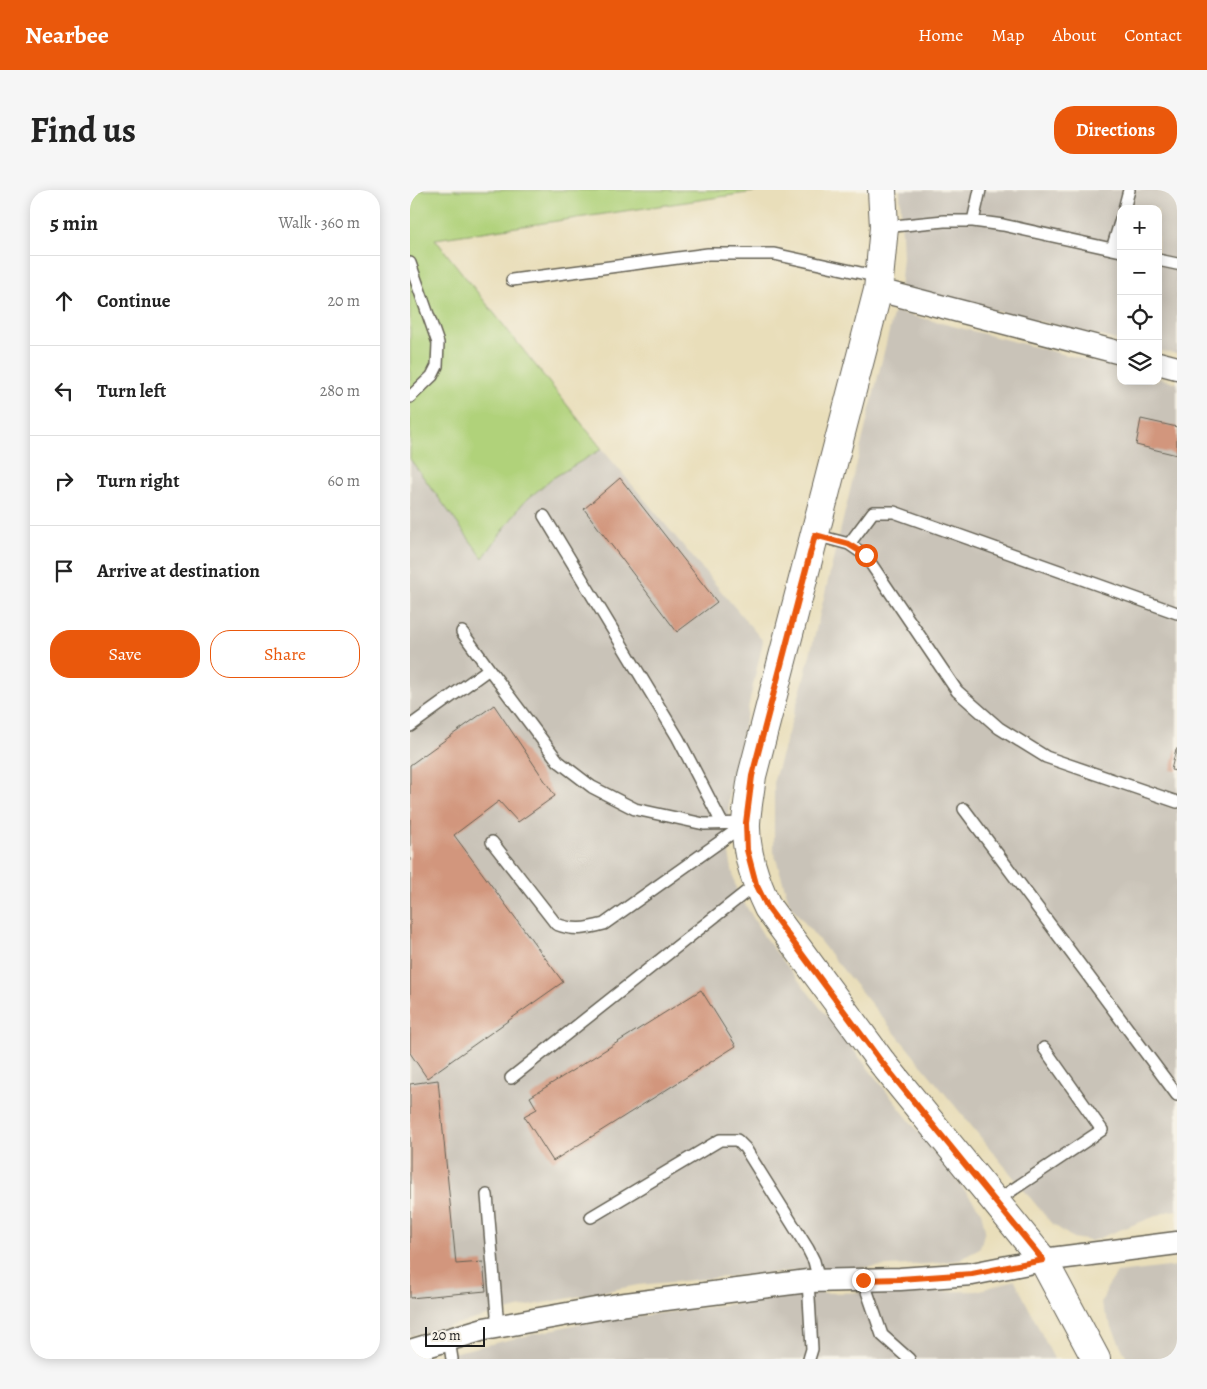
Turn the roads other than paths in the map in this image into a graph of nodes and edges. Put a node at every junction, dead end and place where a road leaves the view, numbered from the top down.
1 (882, 190) edge
2 (980, 190) edge
3 (1129, 190) edge
4 (1125, 205) edge
5 (973, 221) junction
6 (884, 227) junction
7 (1116, 250) edge
8 (1162, 261) edge
9 (410, 263) edge
10 (1177, 264) edge
11 (512, 280) dead end
12 (879, 284) junction
13 (1117, 353) edge
14 (1162, 364) edge
15 (1177, 368) edge
16 (410, 397) edge
17 (544, 516) dead end
18 (815, 535) junction
19 (848, 544) junction
20 (1177, 612) edge
21 (462, 632) dead end
22 (489, 668) junction
23 (410, 726) edge
24 (1177, 802) edge
25 (964, 808) dead end
26 (734, 823) junction
27 (492, 842) dead end
28 (756, 884) junction
29 (1044, 1048) dead end
30 (511, 1078) dead end
31 (1177, 1095) edge
32 (487, 1194) dead end
33 (996, 1202) junction
34 (591, 1218) dead end
35 (1177, 1243) edge
36 (1043, 1260) junction
37 (863, 1280) junction
38 (814, 1281) junction
39 (498, 1327) junction
40 (451, 1349) edge
41 (410, 1351) edge
42 (809, 1359) edge
43 (909, 1359) edge
44 (1096, 1359) edge

1 - 6 street
2 - 5 lane
3 - 4 lane
5 - 6 lane
5 - 7 lane
6 - 12 street
8 - 10 lane
9 - 16 lane
11 - 12 lane
12 - 13 street
12 - 18 street
14 - 15 street
17 - 26 lane
18 - 19 lane
18 - 26 street
19 - 20 lane
19 - 24 lane
21 - 22 lane
22 - 23 lane
22 - 26 lane
25 - 31 lane
26 - 27 lane
26 - 28 street
28 - 30 lane
28 - 33 street
29 - 33 lane
32 - 39 lane
33 - 36 street
34 - 38 lane
35 - 36 street
36 - 37 street
36 - 44 street
37 - 38 street
37 - 43 lane
38 - 39 street
38 - 42 lane
39 - 40 street
40 - 41 street

